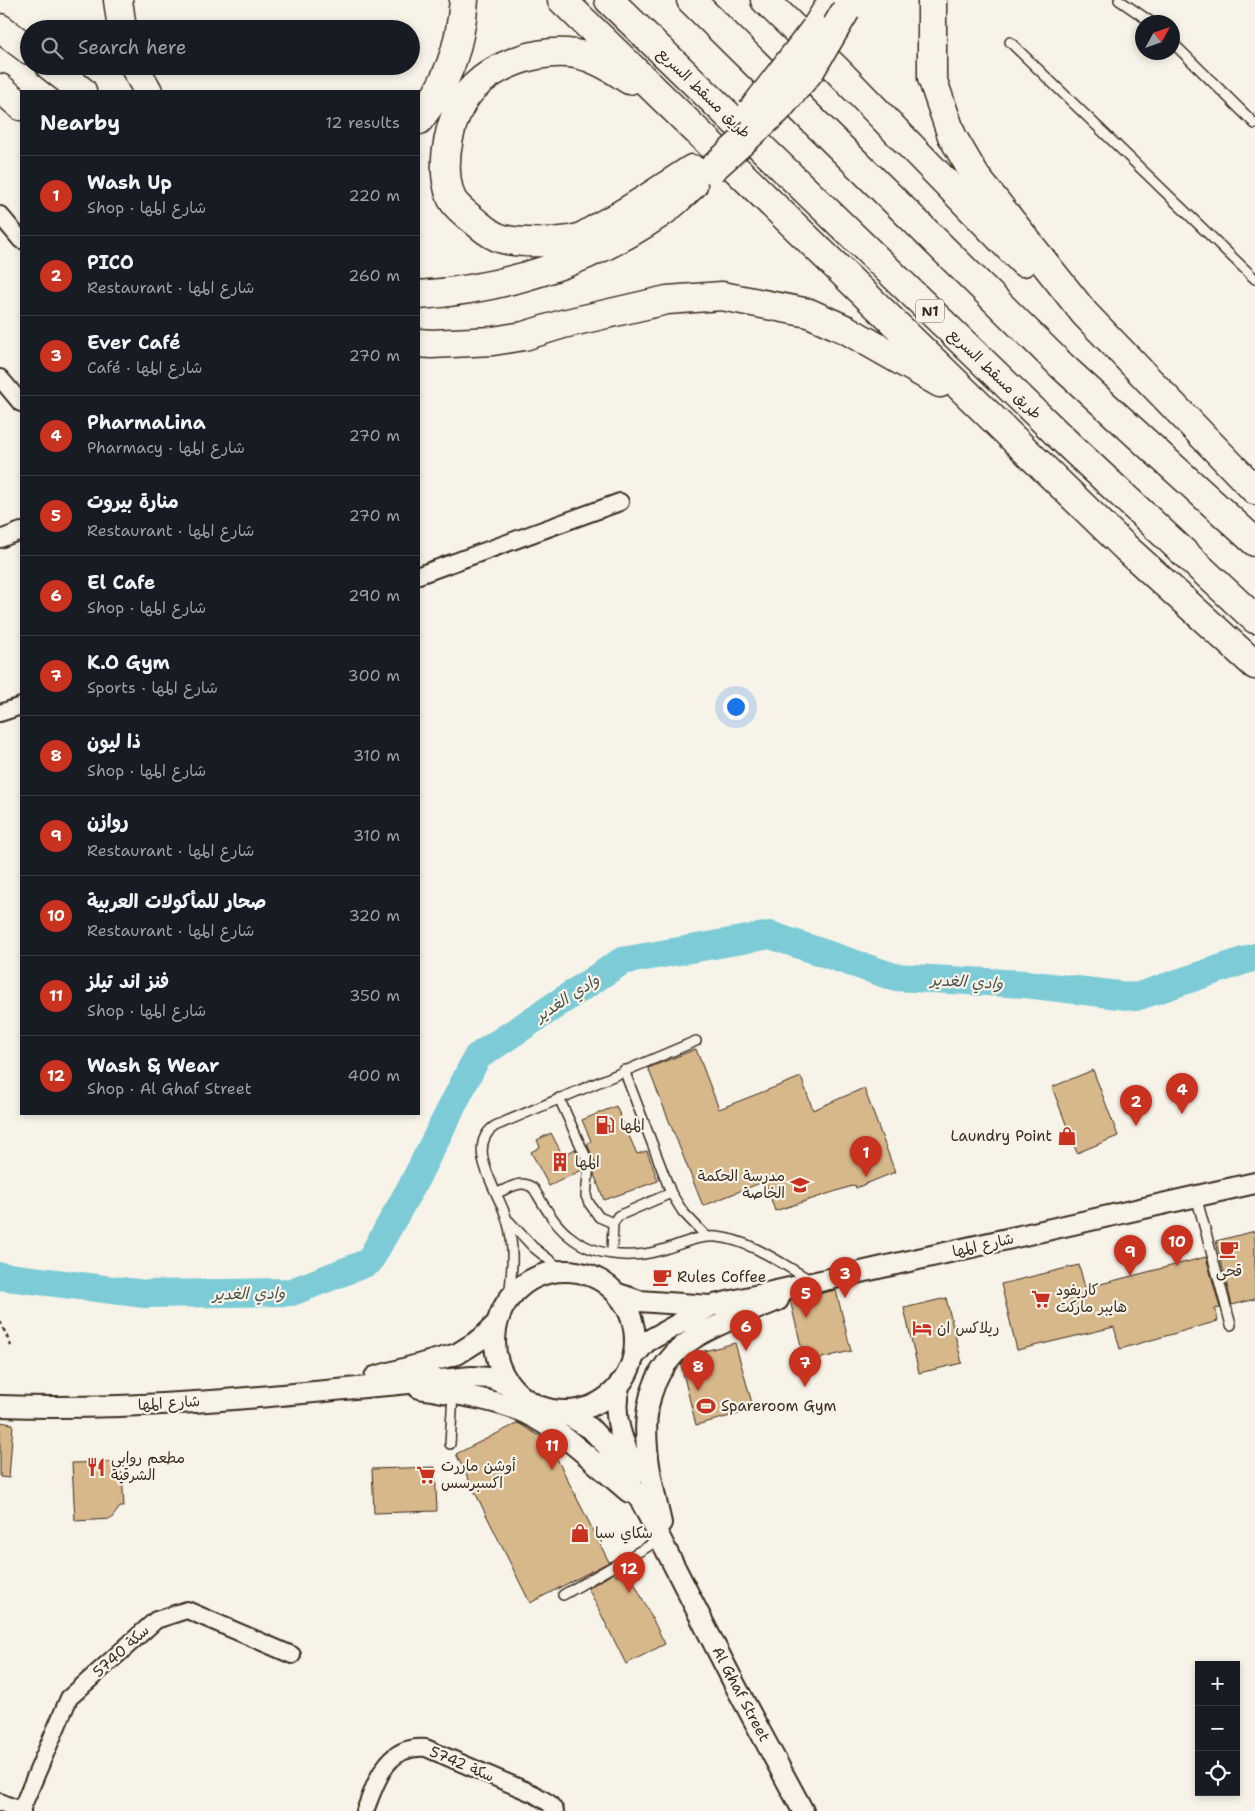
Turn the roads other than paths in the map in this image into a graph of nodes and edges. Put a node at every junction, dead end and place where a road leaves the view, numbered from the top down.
1 (118, 0) edge
2 (464, 0) edge
3 (562, 0) edge
4 (609, 0) edge
5 (692, 0) edge
6 (765, 0) edge
7 (914, 0) edge
8 (932, 0) edge
9 (1119, 0) edge
10 (843, 3) edge
11 (1141, 15) edge
12 (121, 20) edge
13 (0, 28) edge
14 (1010, 42) dead end
15 (20, 43) edge
16 (1180, 50) edge
17 (0, 74) edge
18 (62, 75) edge
19 (139, 75) edge
20 (932, 78) junction
21 (0, 88) edge
22 (21, 90) edge
23 (81, 90) edge
24 (147, 90) edge
25 (20, 105) edge
26 (420, 119) edge
27 (1255, 124) edge
28 (696, 129) junction
29 (702, 169) junction
30 (0, 215) edge
31 (20, 239) edge
32 (1255, 279) edge
33 (420, 295) edge
34 (1085, 314) junction
35 (420, 342) edge
36 (0, 378) edge
37 (20, 402) edge
38 (978, 405) junction
39 (1255, 490) edge
40 (620, 502) dead end
41 (20, 531) edge
42 (0, 539) edge
43 (1255, 542) edge
44 (420, 575) edge
45 (1255, 619) edge
46 (1255, 665) edge
47 (20, 706) edge
48 (0, 713) edge
49 (696, 1041) dead end
50 (624, 1070) junction
51 (559, 1098) junction
52 (1255, 1183) edge
53 (672, 1192) junction
54 (496, 1193) junction
55 (1196, 1196) junction
56 (508, 1220) junction
57 (613, 1223) junction
58 (706, 1236) junction
59 (612, 1254) junction
60 (562, 1270) junction
61 (815, 1282) junction
62 (618, 1294) junction
63 (509, 1298) junction
64 (710, 1306) junction
65 (497, 1323) junction
66 (1231, 1325) dead end
67 (635, 1355) junction
68 (620, 1383) junction
69 (402, 1384) junction
70 (337, 1388) junction
71 (513, 1388) junction
72 (453, 1394) junction
73 (0, 1406) edge
74 (564, 1413) junction
75 (450, 1444) dead end
76 (642, 1503) junction
77 (661, 1531) junction
78 (563, 1596) dead end
79 (292, 1655) dead end
80 (0, 1802) edge
81 (21, 1811) edge
82 (365, 1811) edge
83 (555, 1811) edge
84 (803, 1811) edge

1 - 12 highway
2 - 26 highway
3 - 28 highway
4 - 45 highway, طريق مسقط السريع / N1
5 - 43 highway
6 - 34 highway
7 - 20 highway
8 - 20 highway
9 - 11 lane
10 - 29 highway, bridge
10 - 29 highway, bridge
13 - 15 highway
14 - 32 lane
16 - 27 lane
17 - 22 highway
18 - 23 highway
19 - 24 highway
20 - 34 highway
21 - 25 highway
28 - 29 highway
28 - 38 highway
29 - 33 highway
30 - 31 street
34 - 39 highway
35 - 38 highway
36 - 37 street
38 - 46 highway
40 - 44 street
41 - 42 street
47 - 48 street
49 - 50 lane
50 - 51 lane
50 - 53 lane
51 - 54 lane
51 - 57 lane
52 - 55 street, شارع المها
53 - 57 lane
53 - 58 lane
54 - 56 lane
54 - 59 lane
55 - 61 street, شارع المها
55 - 66 lane
56 - 60 lane
56 - 63 lane
57 - 59 lane
58 - 59 lane
58 - 61 lane
60 - 62 street
60 - 63 street
61 - 64 street, شارع المها
61 - 77 street
62 - 64 street, شارع المها
62 - 67 street
63 - 65 street
64 - 67 street, شارع المها
65 - 70 street, شارع المها
65 - 71 street
67 - 68 street
68 - 74 street
68 - 77 street
69 - 70 street, شارع المها
69 - 71 street, شارع المها
69 - 72 street
70 - 73 street, شارع المها
71 - 74 street
72 - 75 lane
72 - 76 street
74 - 76 street
76 - 77 street
77 - 78 lane
77 - 84 street, Al Ghaf Street
79 - 81 street, سكة 5740
80 - 81 street
82 - 83 street, سكة 5742

